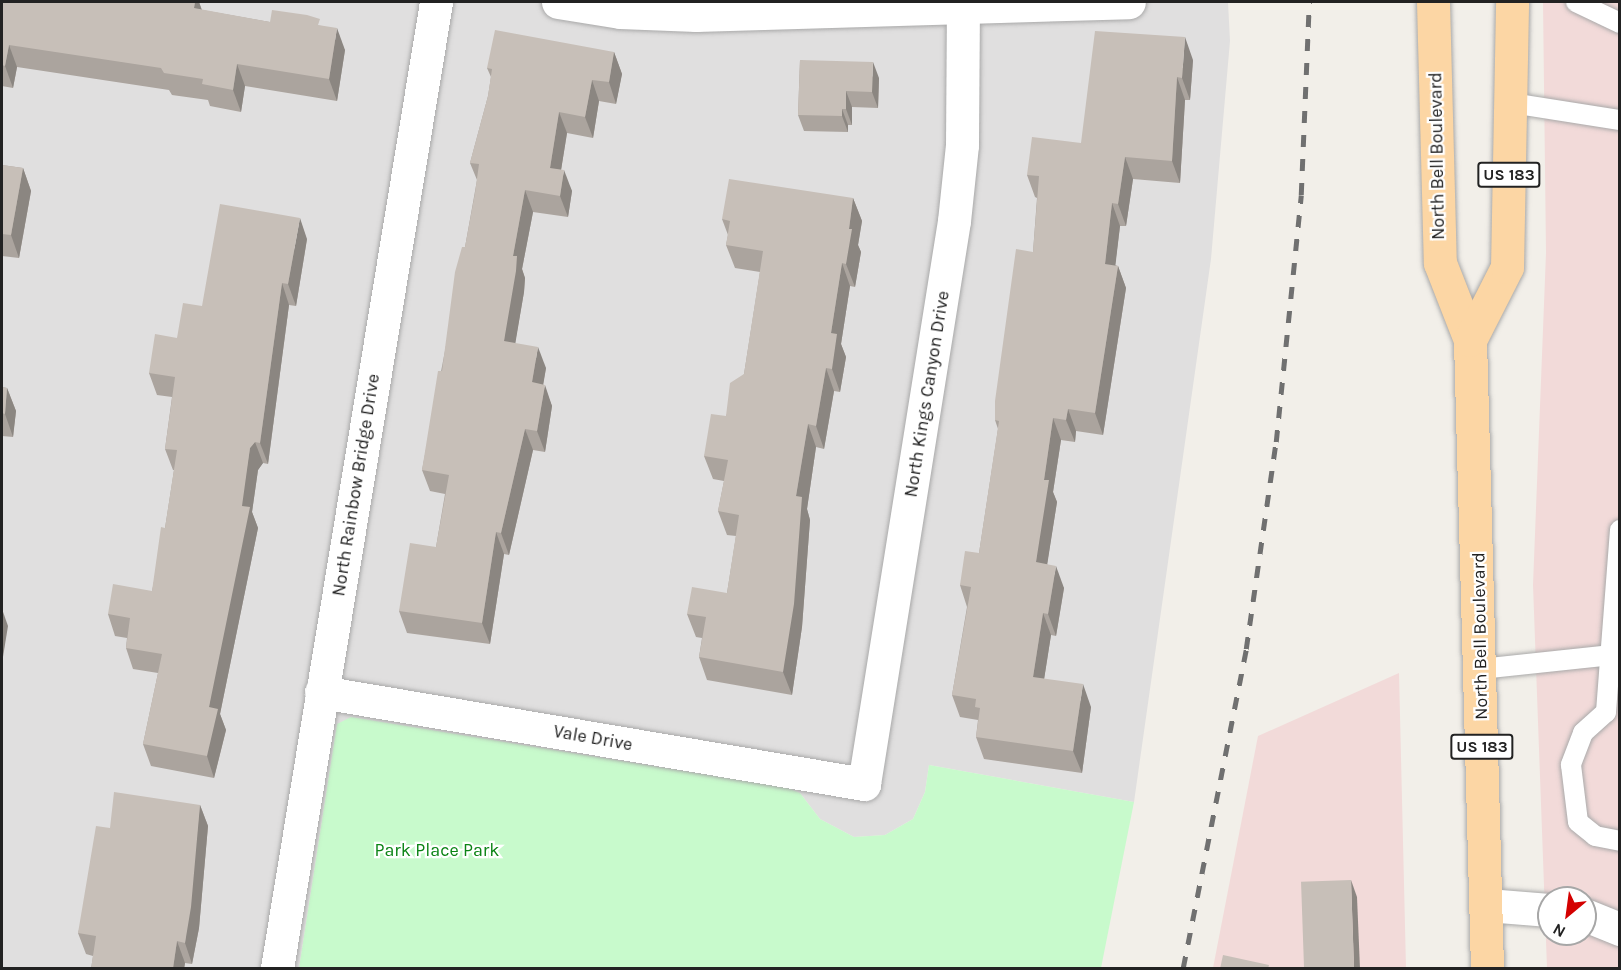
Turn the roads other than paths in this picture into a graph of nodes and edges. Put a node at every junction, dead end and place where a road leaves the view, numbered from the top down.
1 (436, 2) edge
2 (558, 2) edge
3 (1129, 2) edge
4 (1433, 2) edge
5 (1512, 2) edge
6 (1576, 2) edge
7 (963, 3) edge
8 (1620, 23) edge
9 (1511, 103) junction
10 (1620, 120) edge
11 (1470, 340) junction
12 (1620, 530) edge
13 (1617, 607) edge
14 (1611, 656) junction
15 (1481, 669) junction
16 (321, 692) junction
17 (1613, 713) edge
18 (864, 784) joint
19 (1620, 841) edge
20 (1487, 905) junction
21 (1537, 909) edge
22 (1597, 920) edge
23 (1620, 929) edge
24 (278, 969) edge
25 (1487, 969) edge

1 - 16 street, North Rainbow Bridge Drive
2 - 7 street
3 - 7 street
4 - 11 main road, North Bell Boulevard / US 183
5 - 9 main road, North Bell Boulevard / US 183
6 - 8 lane
7 - 18 street, North Kings Canyon Drive
9 - 10 lane
9 - 11 main road, North Bell Boulevard / US 183
11 - 15 main road, North Bell Boulevard / US 183
12 - 13 lane
13 - 14 lane
14 - 15 lane
14 - 17 lane
15 - 20 main road, North Bell Boulevard / US 183
16 - 18 street, Vale Drive
16 - 24 street, North Rainbow Bridge Drive
17 - 19 lane
20 - 21 street
20 - 25 main road, North Bell Boulevard / US 183
22 - 23 street

